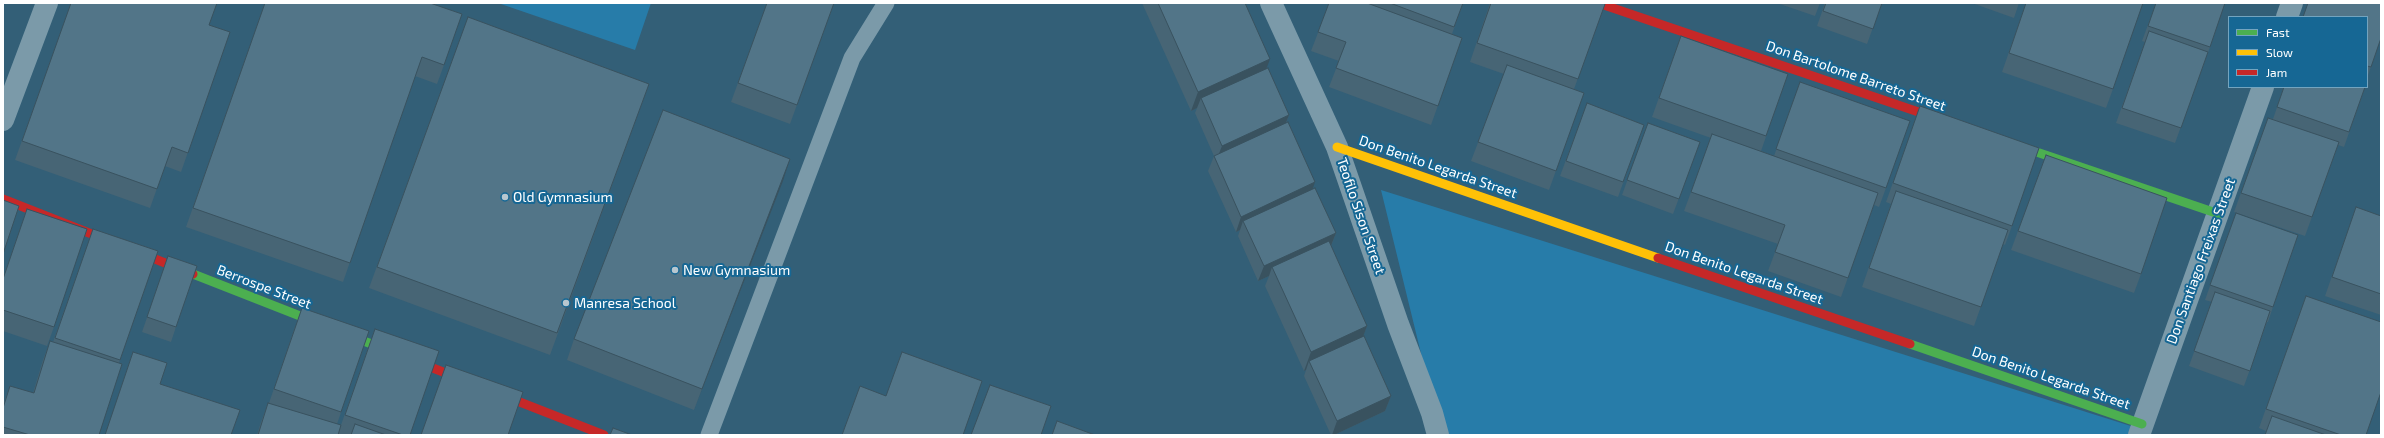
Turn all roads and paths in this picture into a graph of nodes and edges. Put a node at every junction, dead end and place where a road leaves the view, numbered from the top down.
1 (48, 3) edge
2 (886, 3) edge
3 (1271, 3) edge
4 (1598, 3) edge
5 (2292, 3) edge
6 (2287, 16) edge
7 (2263, 88) edge
8 (3, 120) edge
9 (1954, 124) edge
10 (1999, 140) edge
11 (1337, 147) junction
12 (3, 199) edge
13 (2219, 214) junction
14 (2141, 430) edge
15 (598, 434) edge
16 (709, 435) edge
17 (1438, 435) edge

1 - 8 street
2 - 16 lane
3 - 11 street, Teofilo Sison Street
4 - 9 street, Don Bartolome Barreto Street
5 - 6 street
7 - 13 street, Don Santiago Freixas Street
10 - 13 street
11 - 14 street, Don Benito Legarda Street
11 - 17 street, Teofilo Sison Street
12 - 15 street, Berrospe Street
13 - 14 street, Don Santiago Freixas Street

